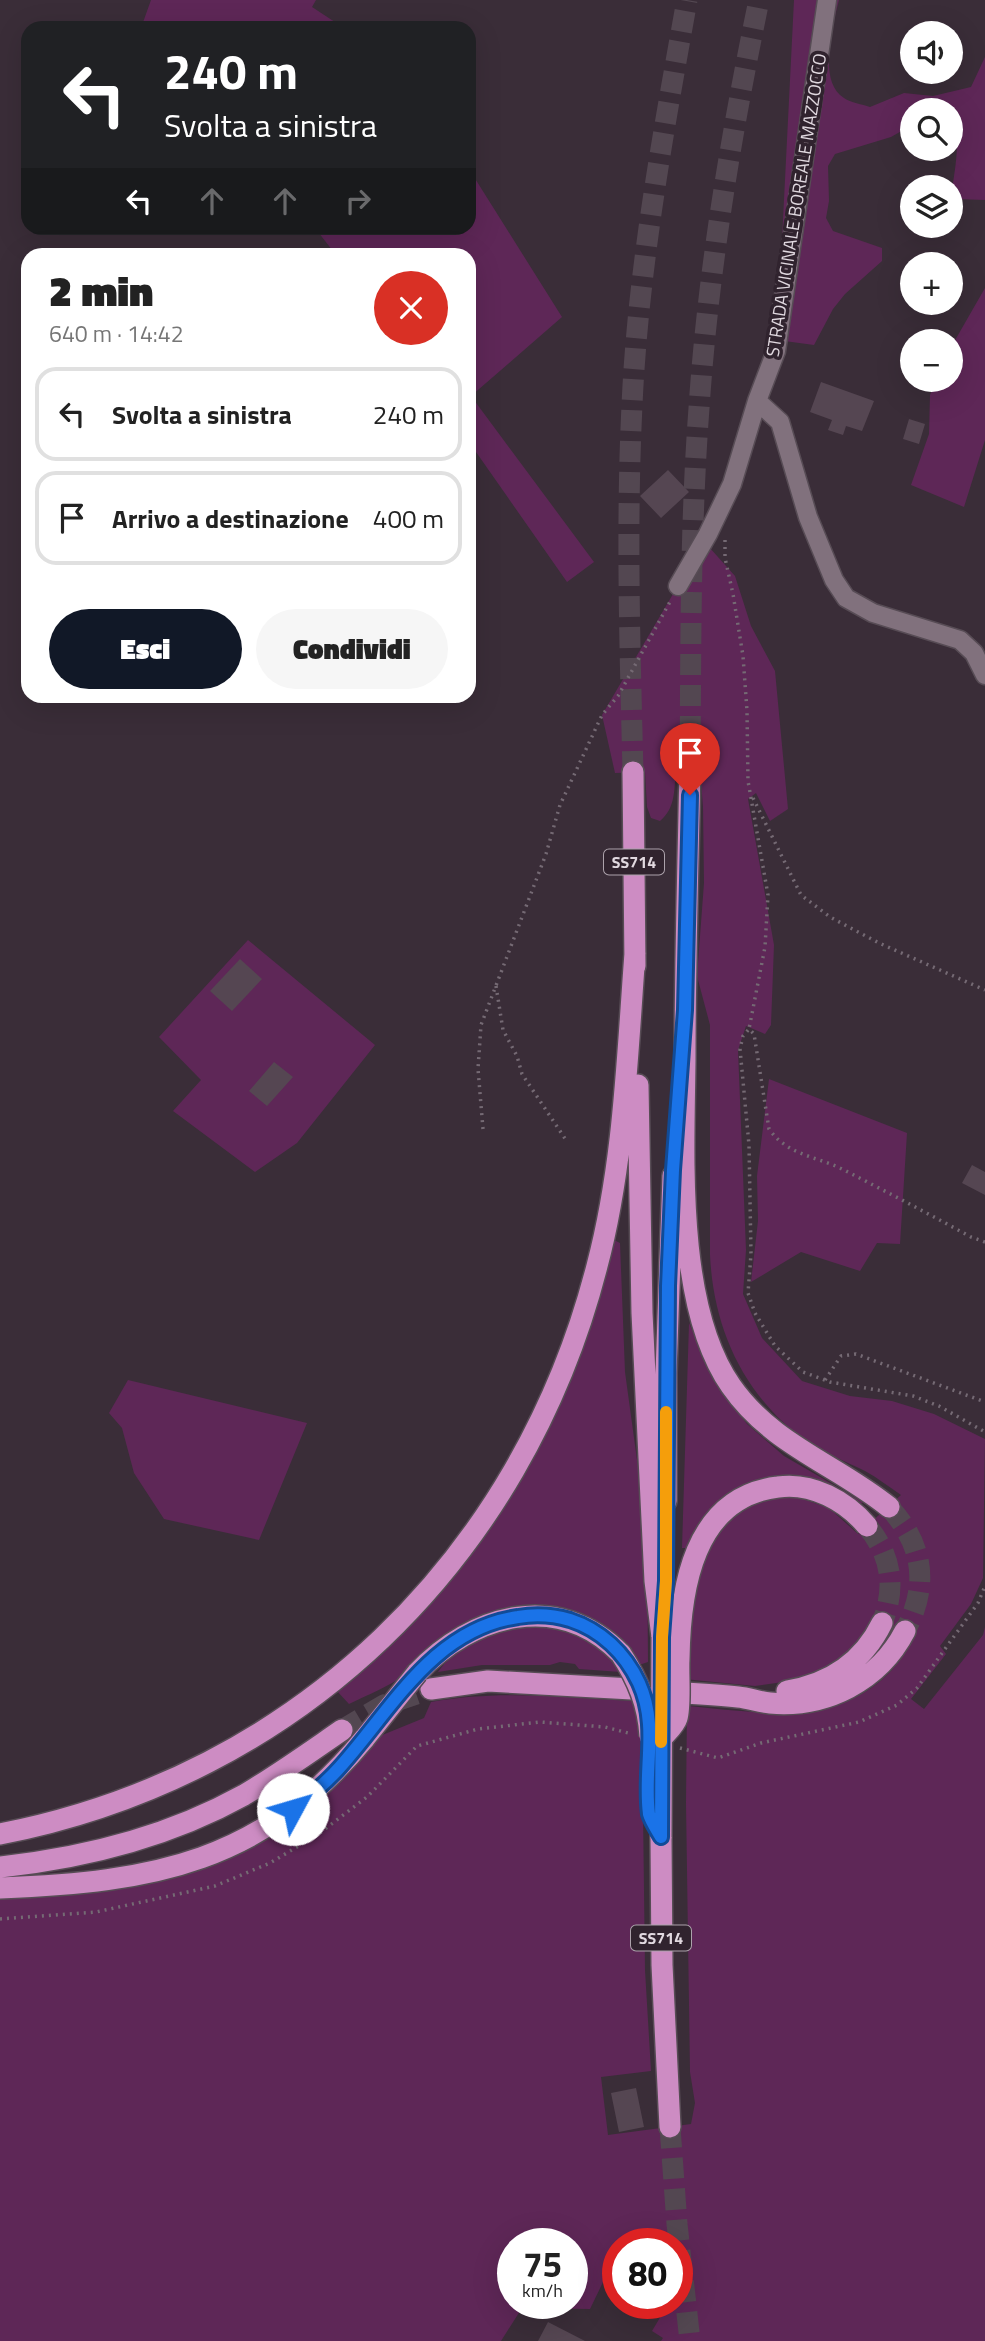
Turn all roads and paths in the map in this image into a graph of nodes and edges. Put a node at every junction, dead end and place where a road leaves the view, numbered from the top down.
1 (827, 0) edge
2 (757, 401) junction
3 (724, 502) junction
4 (678, 586) joint
5 (985, 675) edge
6 (690, 768) tunnel mouth
7 (633, 772) tunnel mouth
8 (750, 793) junction
9 (635, 953) junction
10 (496, 984) junction
11 (985, 990) edge
12 (685, 1010) junction
13 (749, 1029) junction
14 (483, 1129) dead end
15 (566, 1140) dead end
16 (985, 1241) edge
17 (825, 1380) junction
18 (985, 1402) edge
19 (985, 1432) edge
20 (889, 1507) tunnel mouth
21 (867, 1526) tunnel mouth
22 (985, 1586) edge
23 (882, 1623) tunnel mouth
24 (905, 1631) tunnel mouth
25 (662, 1637) junction
26 (424, 1681) junction
27 (632, 1689) dead end
28 (684, 1693) dead end
29 (740, 1697) junction
30 (342, 1730) tunnel mouth
31 (661, 1741) junction
32 (0, 1834) edge
33 (661, 1837) junction
34 (124, 1842) junction
35 (0, 1856) edge
36 (0, 1867) edge
37 (0, 1888) edge
38 (0, 1919) edge
39 (670, 2127) tunnel mouth

1 - 2 street, STRADA VICINALE BOREALE MAZZOCCO
2 - 3 street, STRADA VICINALE BOREALE MAZZOCCO
2 - 5 street
3 - 4 street, STRADA VICINALE BOREALE MAZZOCCO
3 - 8 path
4 - 10 path
6 - 12 highway, SS714
7 - 9 highway, SS714
8 - 11 path
8 - 13 path
9 - 25 highway, SS714
9 - 32 highway
10 - 14 path
10 - 15 path
12 - 20 highway
12 - 25 highway, SS714
13 - 16 path
13 - 17 path
17 - 18 path
17 - 19 path
21 - 31 highway, bridge
22 - 31 path
23 - 29 highway
24 - 29 highway
25 - 31 highway, SS714, bridge
26 - 27 highway
26 - 33 highway, bridge
26 - 37 highway, bridge
28 - 29 highway
30 - 34 highway
31 - 33 highway, SS714, bridge
31 - 38 path
33 - 39 highway, SS714
34 - 35 highway
34 - 36 highway

